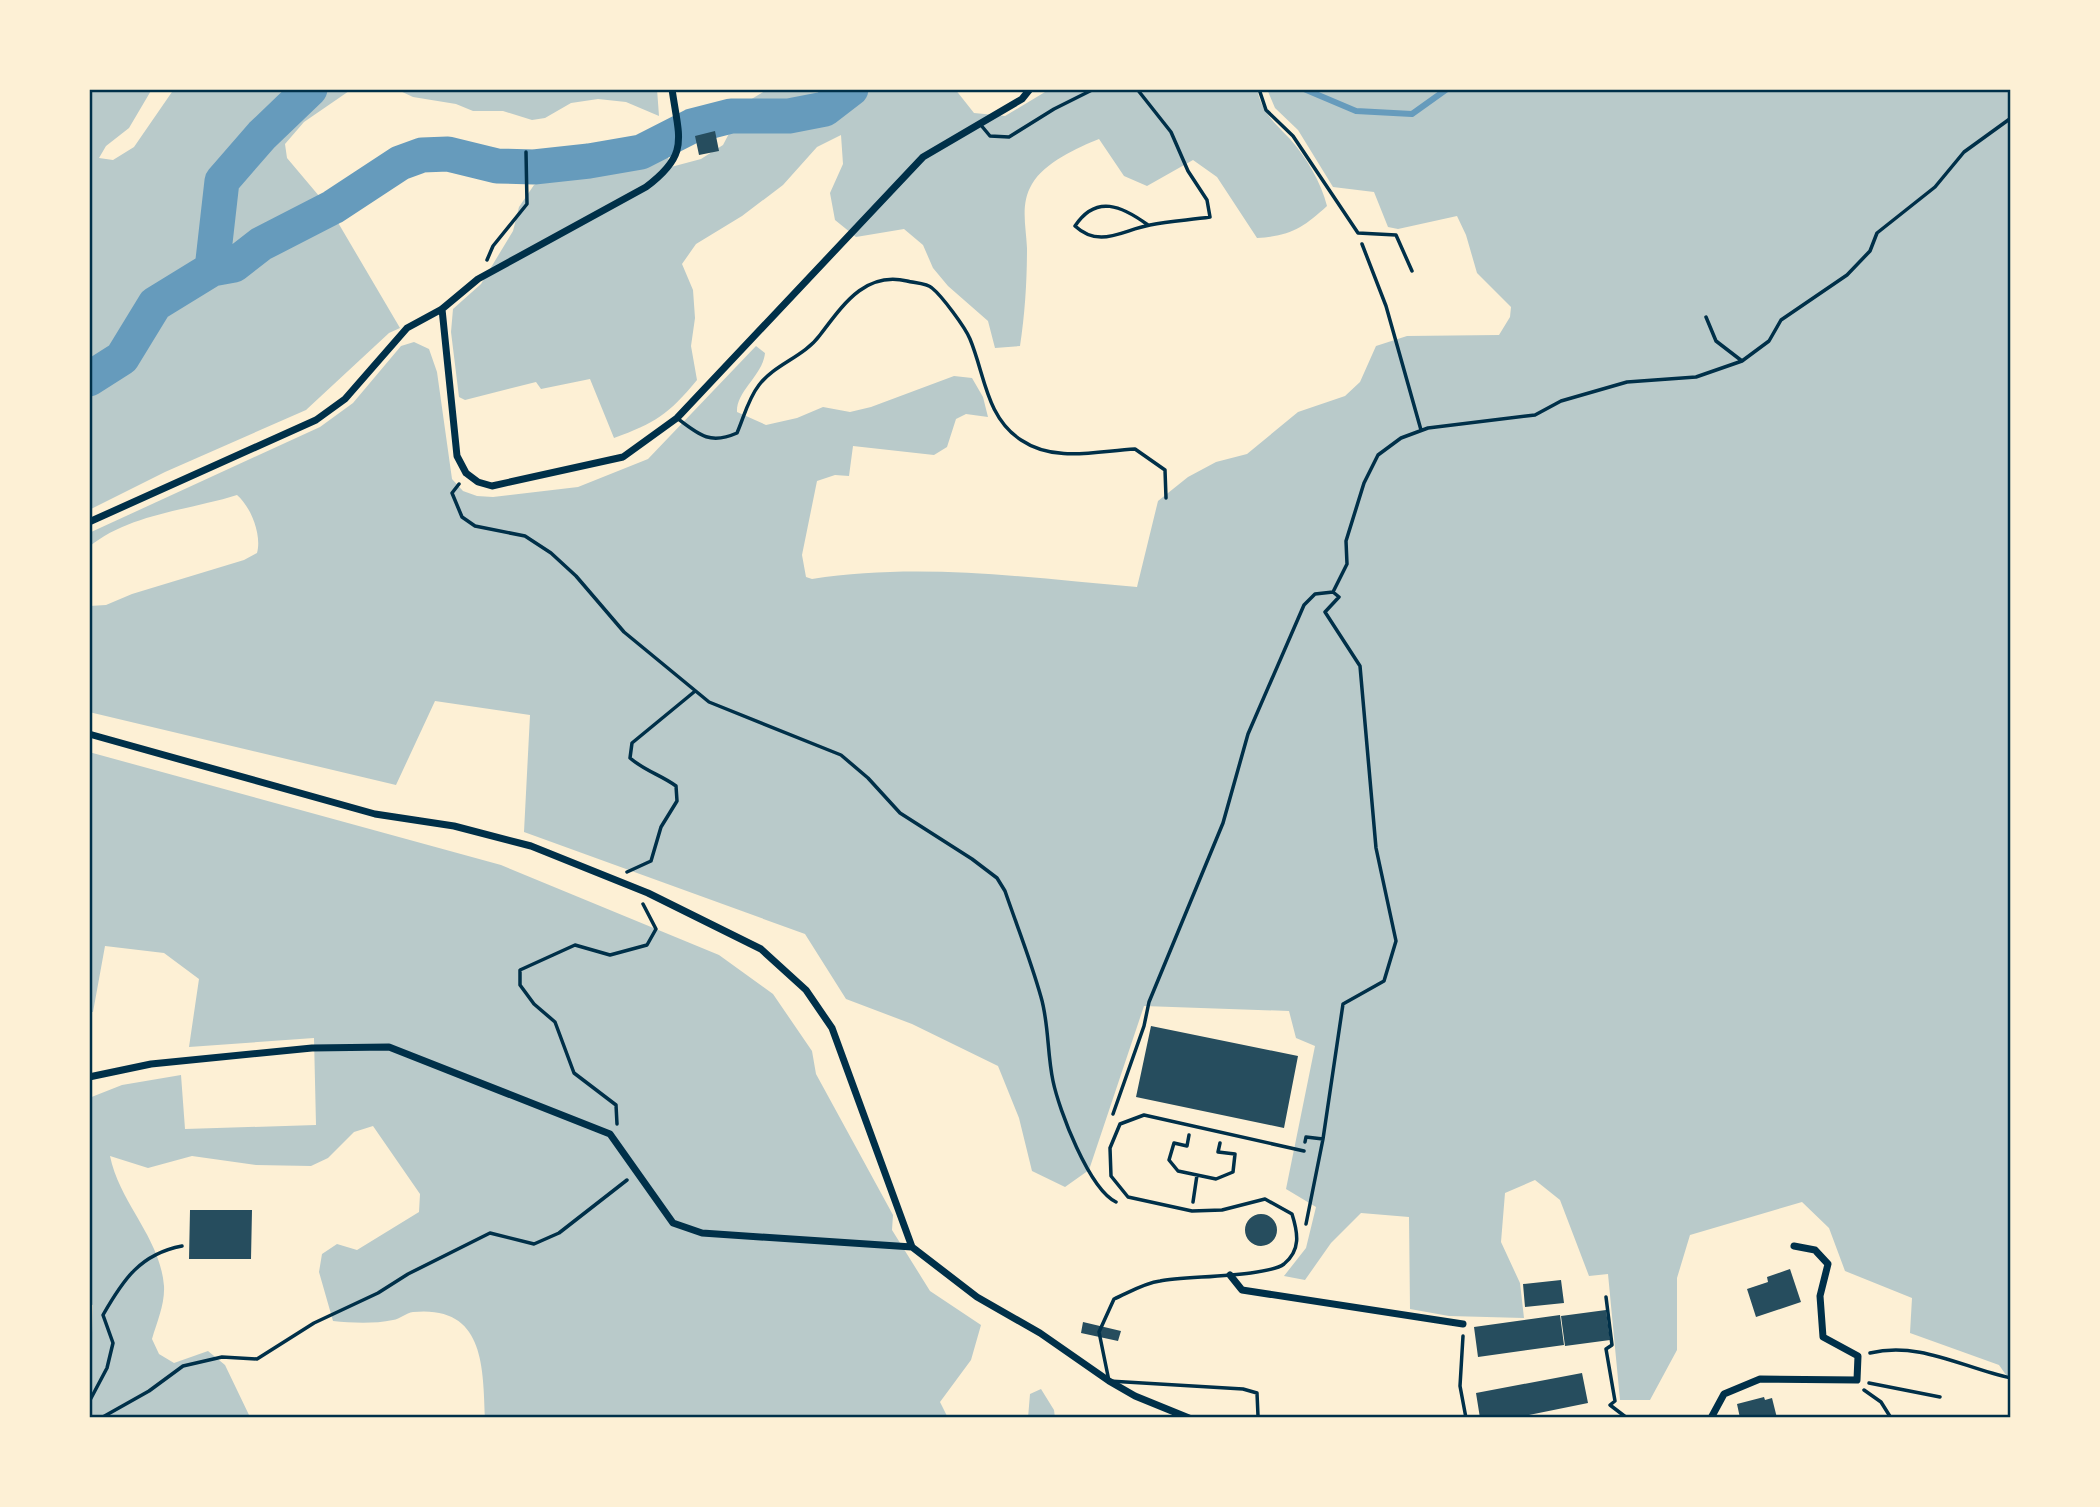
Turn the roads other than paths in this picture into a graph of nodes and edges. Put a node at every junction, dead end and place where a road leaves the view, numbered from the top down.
1 (672, 89) edge
2 (1030, 89) edge
3 (1094, 89) edge
4 (1138, 89) edge
5 (1259, 89) edge
6 (979, 123) junction
7 (1148, 225) junction
8 (1412, 271) dead end
9 (442, 309) junction
10 (677, 418) junction
11 (1166, 498) dead end
12 (89, 522) edge
13 (89, 734) edge
14 (89, 1077) edge
15 (1304, 1151) dead end
16 (1794, 1246) dead end
17 (912, 1247) junction
18 (1230, 1275) junction
19 (1463, 1324) road end
20 (1109, 1381) junction
21 (1189, 1418) edge
22 (1263, 1418) edge
23 (1711, 1418) edge

1 - 9 street
2 - 6 street
3 - 6 lane
4 - 7 lane
5 - 8 lane
6 - 10 street
7 - 7 lane
9 - 10 street
9 - 12 street
10 - 11 lane
13 - 17 street
14 - 17 street
15 - 18 lane
16 - 23 street
17 - 20 street
18 - 19 street
18 - 20 lane
20 - 21 street
20 - 22 lane

